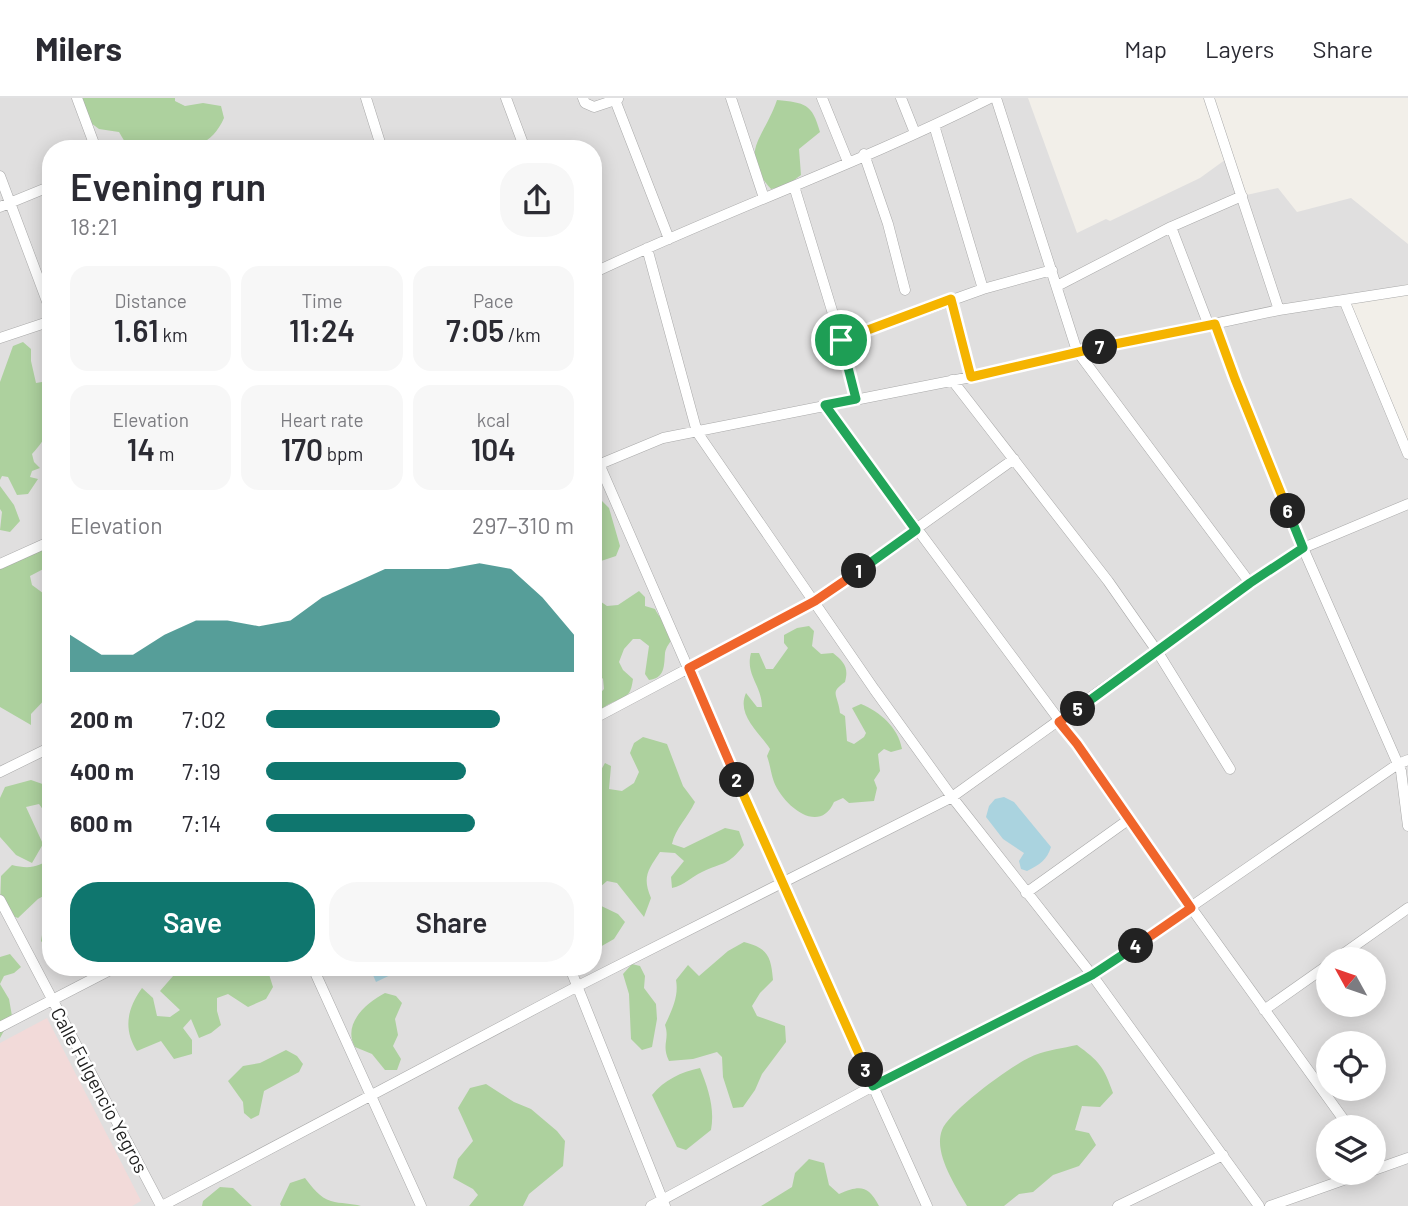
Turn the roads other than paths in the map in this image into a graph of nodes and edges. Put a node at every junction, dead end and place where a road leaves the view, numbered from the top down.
1 (77, 98) edge
2 (366, 98) edge
3 (506, 98) edge
4 (583, 98) edge
5 (731, 98) edge
6 (822, 98) edge
7 (901, 98) edge
8 (996, 98) edge
9 (1209, 98) edge
10 (618, 99) edge
11 (986, 99) edge
12 (934, 125) junction
13 (915, 133) junction
14 (93, 140) edge
15 (379, 140) edge
16 (522, 140) edge
17 (864, 154) junction
18 (848, 162) junction
19 (0, 176) edge
20 (794, 186) junction
21 (42, 190) edge
22 (1242, 196) junction
23 (764, 198) junction
24 (5, 205) edge
25 (1171, 227) junction
26 (669, 239) junction
27 (647, 247) junction
28 (602, 269) edge
29 (1052, 270) junction
30 (1057, 286) junction
31 (983, 289) junction
32 (905, 290) dead end
33 (1408, 290) edge
34 (42, 291) edge
35 (951, 299) junction
36 (1344, 300) junction
37 (1279, 310) junction
38 (42, 324) edge
39 (1212, 325) junction
40 (0, 338) edge
41 (841, 340) junction
42 (1077, 351) junction
43 (971, 377) junction
44 (952, 380) junction
45 (856, 399) junction
46 (825, 405) junction
47 (697, 432) junction
48 (1408, 454) edge
49 (1014, 459) junction
50 (602, 463) edge
51 (602, 476) edge
52 (1408, 504) edge
53 (916, 530) junction
54 (42, 545) edge
55 (1303, 548) junction
56 (0, 564) edge
57 (1250, 583) junction
58 (815, 601) junction
59 (1157, 651) junction
60 (689, 668) junction
61 (602, 714) edge
62 (1059, 722) junction
63 (42, 751) edge
64 (1403, 762) edge
65 (1230, 768) dead end
66 (0, 772) edge
67 (952, 797) junction
68 (1128, 820) junction
69 (1408, 826) edge
70 (782, 884) junction
71 (1026, 893) junction
72 (0, 900) edge
73 (1191, 908) junction
74 (1408, 908) edge
75 (1353, 947) edge
76 (1316, 973) edge
77 (602, 974) edge
78 (1092, 975) junction
79 (99, 976) edge
80 (317, 976) edge
81 (574, 976) edge
82 (598, 976) edge
83 (578, 986) junction
84 (53, 1000) junction
85 (1264, 1010) junction
86 (0, 1027) edge
87 (873, 1086) junction
88 (372, 1093) junction
89 (1340, 1115) edge
90 (1223, 1155) junction
91 (1408, 1158) edge
92 (1386, 1164) edge
93 (1329, 1185) edge
94 (664, 1203) edge
95 (161, 1206) edge
96 (421, 1206) edge
97 (651, 1206) edge
98 (927, 1206) edge
99 (1118, 1206) edge
100 (1259, 1206) edge
101 (1270, 1206) edge

1 - 14 street
2 - 15 street
3 - 16 street
4 - 10 street
5 - 23 street
6 - 18 street
7 - 13 street
8 - 29 street
9 - 22 street
10 - 26 street
11 - 12 street
12 - 13 street
12 - 31 street
13 - 17 street
17 - 18 street
17 - 32 street
18 - 20 street
19 - 24 street
20 - 23 street
20 - 41 street
21 - 24 street
22 - 25 street
22 - 37 street
23 - 26 street
24 - 34 street
25 - 30 street
25 - 39 street
26 - 27 street
27 - 28 street
27 - 47 street
29 - 30 street
29 - 31 street
30 - 42 street
31 - 35 street
33 - 36 street
35 - 41 street
35 - 43 street
36 - 37 street
36 - 48 street
37 - 39 street
38 - 40 street
39 - 42 street
39 - 55 street
41 - 45 street
42 - 43 street
42 - 57 street
43 - 44 street
44 - 45 street
44 - 49 street
45 - 46 street
46 - 47 street
46 - 53 street
47 - 50 street
47 - 58 street
49 - 53 street
49 - 59 street
51 - 60 street
52 - 55 street
53 - 58 street
53 - 62 street
54 - 56 street
55 - 57 street
55 - 64 street
57 - 59 street
58 - 60 street
58 - 67 street
59 - 62 street
59 - 65 street
60 - 61 street
60 - 70 street
62 - 67 street
62 - 68 street
63 - 66 street
64 - 69 street
64 - 73 street
67 - 70 street
67 - 71 street
68 - 71 street
68 - 73 street
70 - 77 street
70 - 87 street
71 - 78 street
72 - 84 street, Calle Fulgencio Yegros
73 - 78 street
73 - 85 street
74 - 75 street
76 - 85 street
78 - 87 street
78 - 90 street
79 - 84 street
80 - 88 street
81 - 83 street
82 - 83 street
83 - 88 street
83 - 94 street
84 - 86 street
84 - 95 street, Calle Fulgencio Yegros
85 - 89 street
87 - 94 street
87 - 98 street
88 - 95 street
88 - 96 street
90 - 99 street
90 - 100 street
91 - 92 street
93 - 101 street
94 - 97 street

